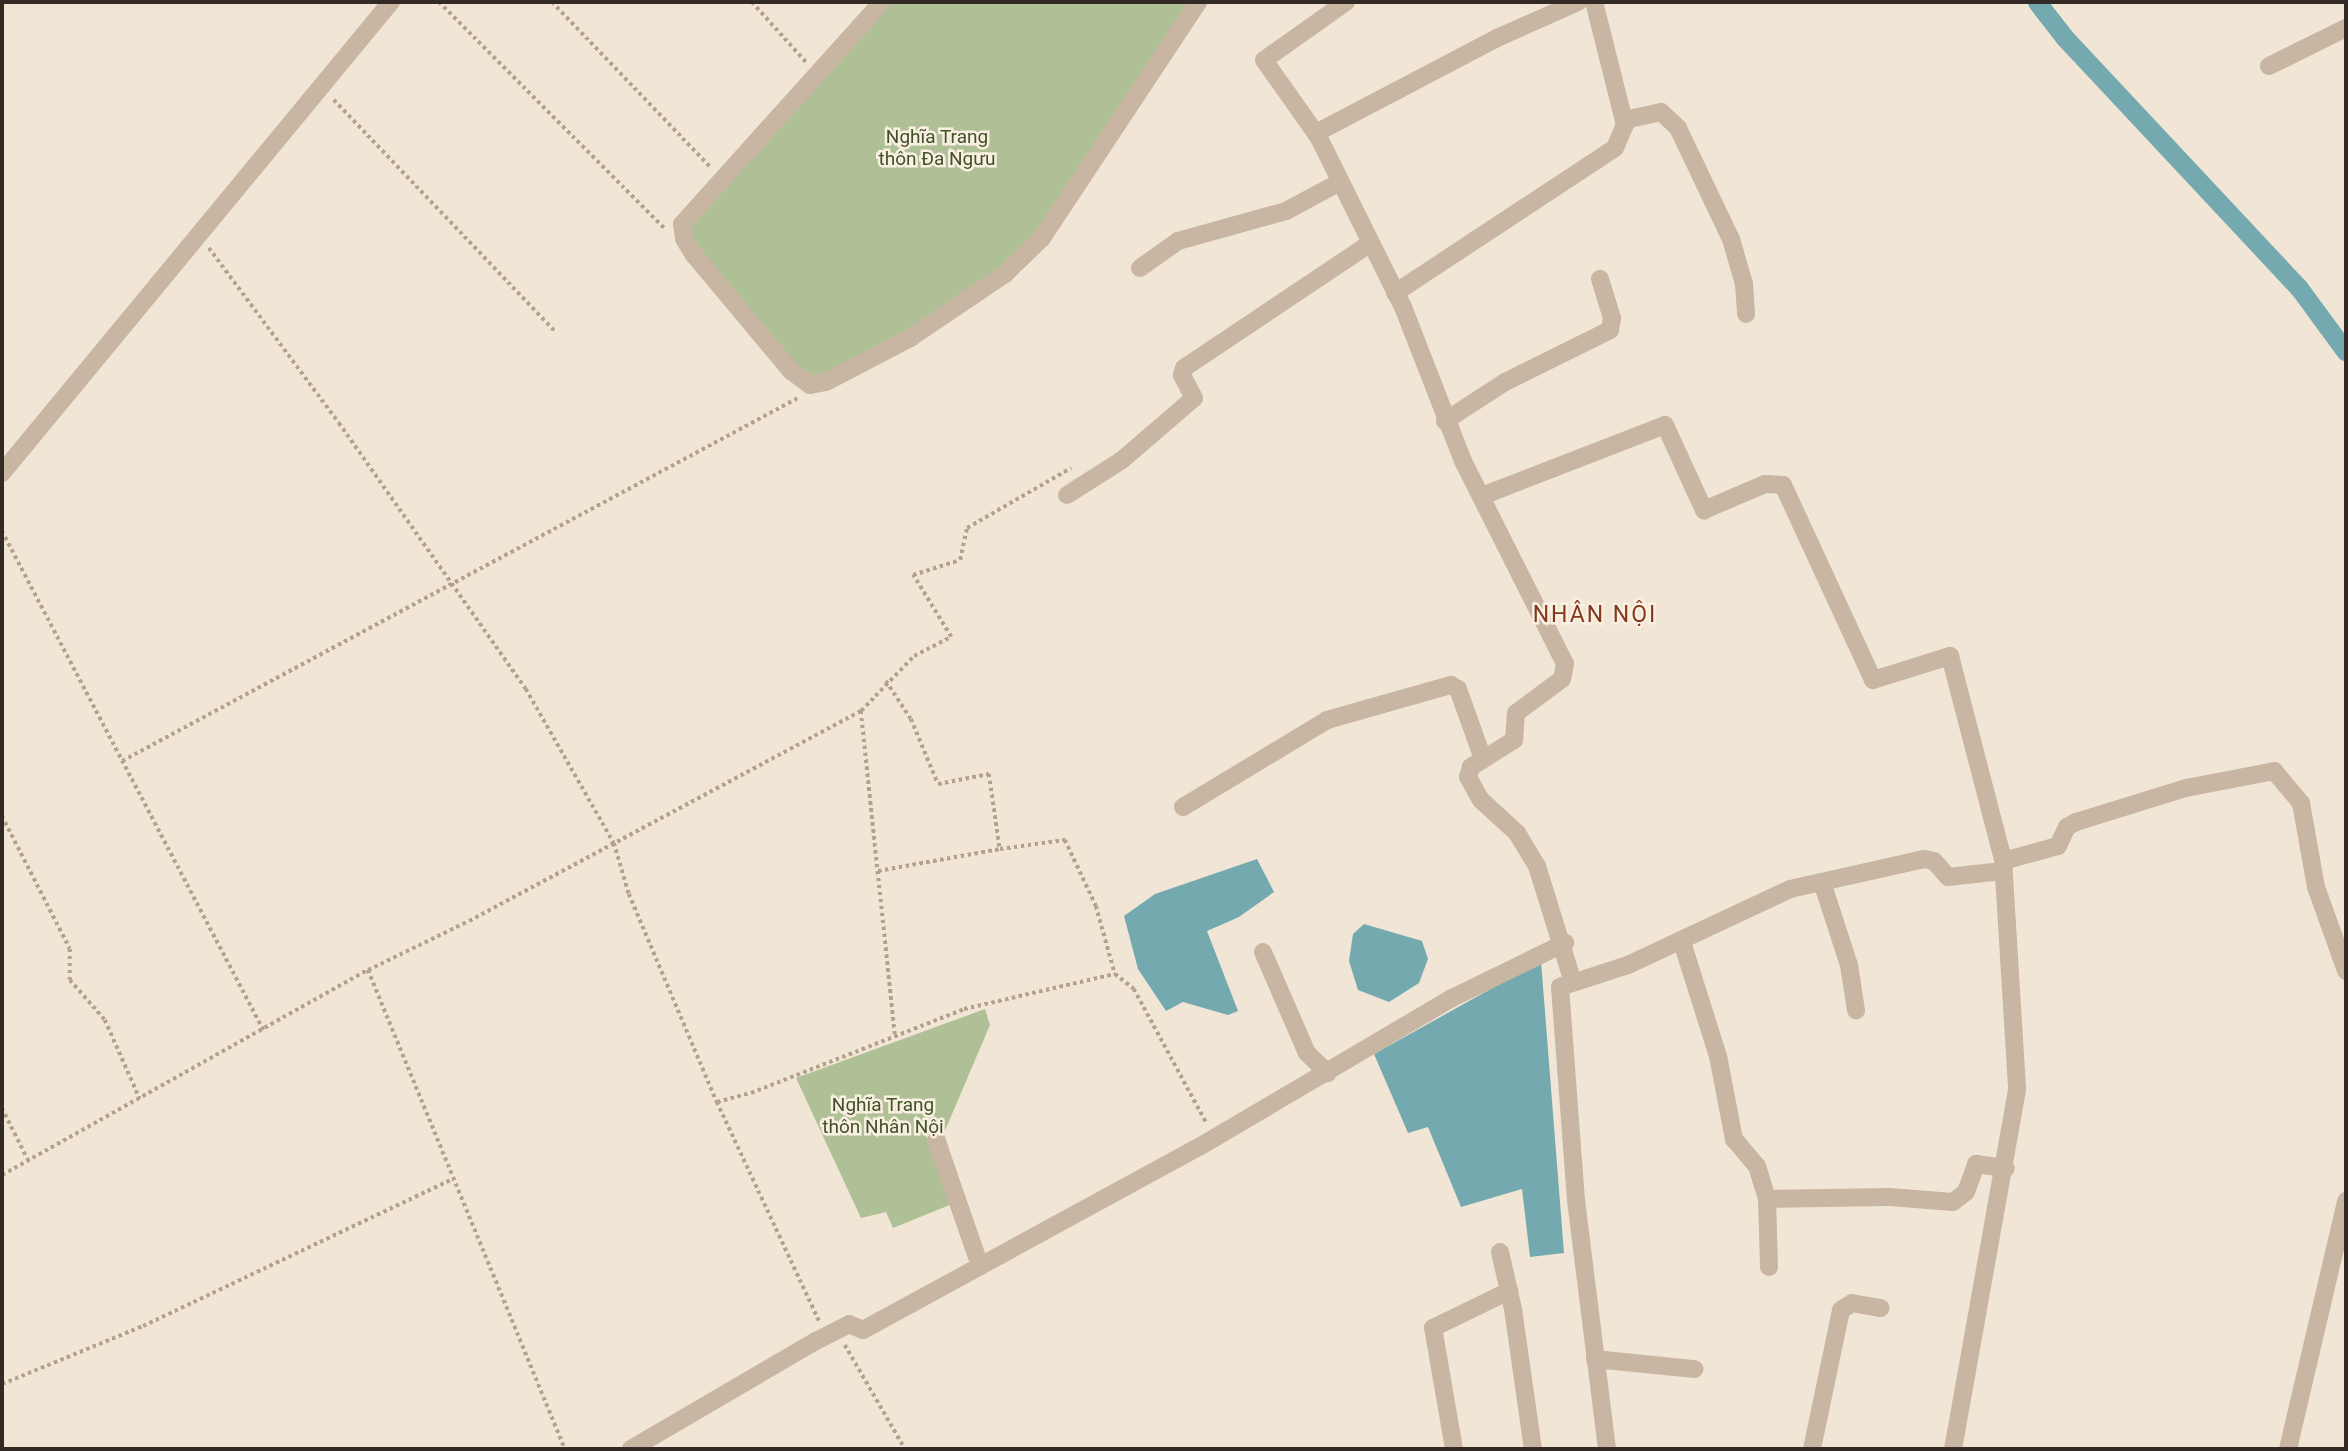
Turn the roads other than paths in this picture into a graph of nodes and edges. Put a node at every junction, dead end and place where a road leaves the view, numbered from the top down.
1 (391, 2) edge
2 (882, 2) edge
3 (1198, 2) edge
4 (1346, 2) edge
5 (1578, 2) edge
6 (1594, 2) edge
7 (2346, 29) edge
8 (2269, 66) dead end
9 (1624, 120) junction
10 (1317, 133) junction
11 (1340, 182) junction
12 (1369, 244) junction
13 (1140, 268) dead end
14 (1600, 279) dead end
15 (1395, 293) junction
16 (1746, 314) dead end
17 (1446, 421) junction
18 (2, 473) edge
19 (1067, 495) dead end
20 (1482, 496) junction
21 (1483, 759) junction
22 (1183, 807) dead end
23 (2003, 866) junction
24 (1822, 882) junction
25 (1682, 942) junction
26 (1564, 943) junction
27 (1263, 952) dead end
28 (2346, 971) edge
29 (1573, 982) junction
30 (1856, 1010) dead end
31 (1328, 1073) junction
32 (935, 1136) dead end
33 (2006, 1168) junction
34 (1767, 1199) junction
35 (2346, 1201) edge
36 (1500, 1252) dead end
37 (980, 1266) junction
38 (1769, 1267) dead end
39 (1509, 1291) junction
40 (1881, 1308) dead end
41 (1595, 1359) junction
42 (1694, 1369) dead end
43 (632, 1449) edge
44 (1454, 1449) edge
45 (1533, 1449) edge
46 (1607, 1449) edge
47 (1812, 1449) edge
48 (1953, 1449) edge
49 (2288, 1449) edge

1 - 18 street
2 - 3 street
4 - 10 street
5 - 10 street
6 - 9 street
7 - 8 street
9 - 15 street
9 - 16 street
10 - 11 street
11 - 12 street
11 - 13 street
12 - 15 street
12 - 19 street
14 - 17 street
15 - 17 street
17 - 20 street
20 - 21 street
20 - 23 street
21 - 22 street
21 - 26 street
23 - 24 street
23 - 28 street
23 - 33 street
24 - 25 street
24 - 30 street
25 - 29 street
25 - 34 street
26 - 29 street
26 - 31 street
27 - 31 street
29 - 41 street
31 - 37 street
32 - 37 street
33 - 34 street
33 - 48 street
34 - 38 street
35 - 49 street
36 - 39 street
37 - 43 street
39 - 44 street
39 - 45 street
40 - 47 street
41 - 42 street
41 - 46 street

